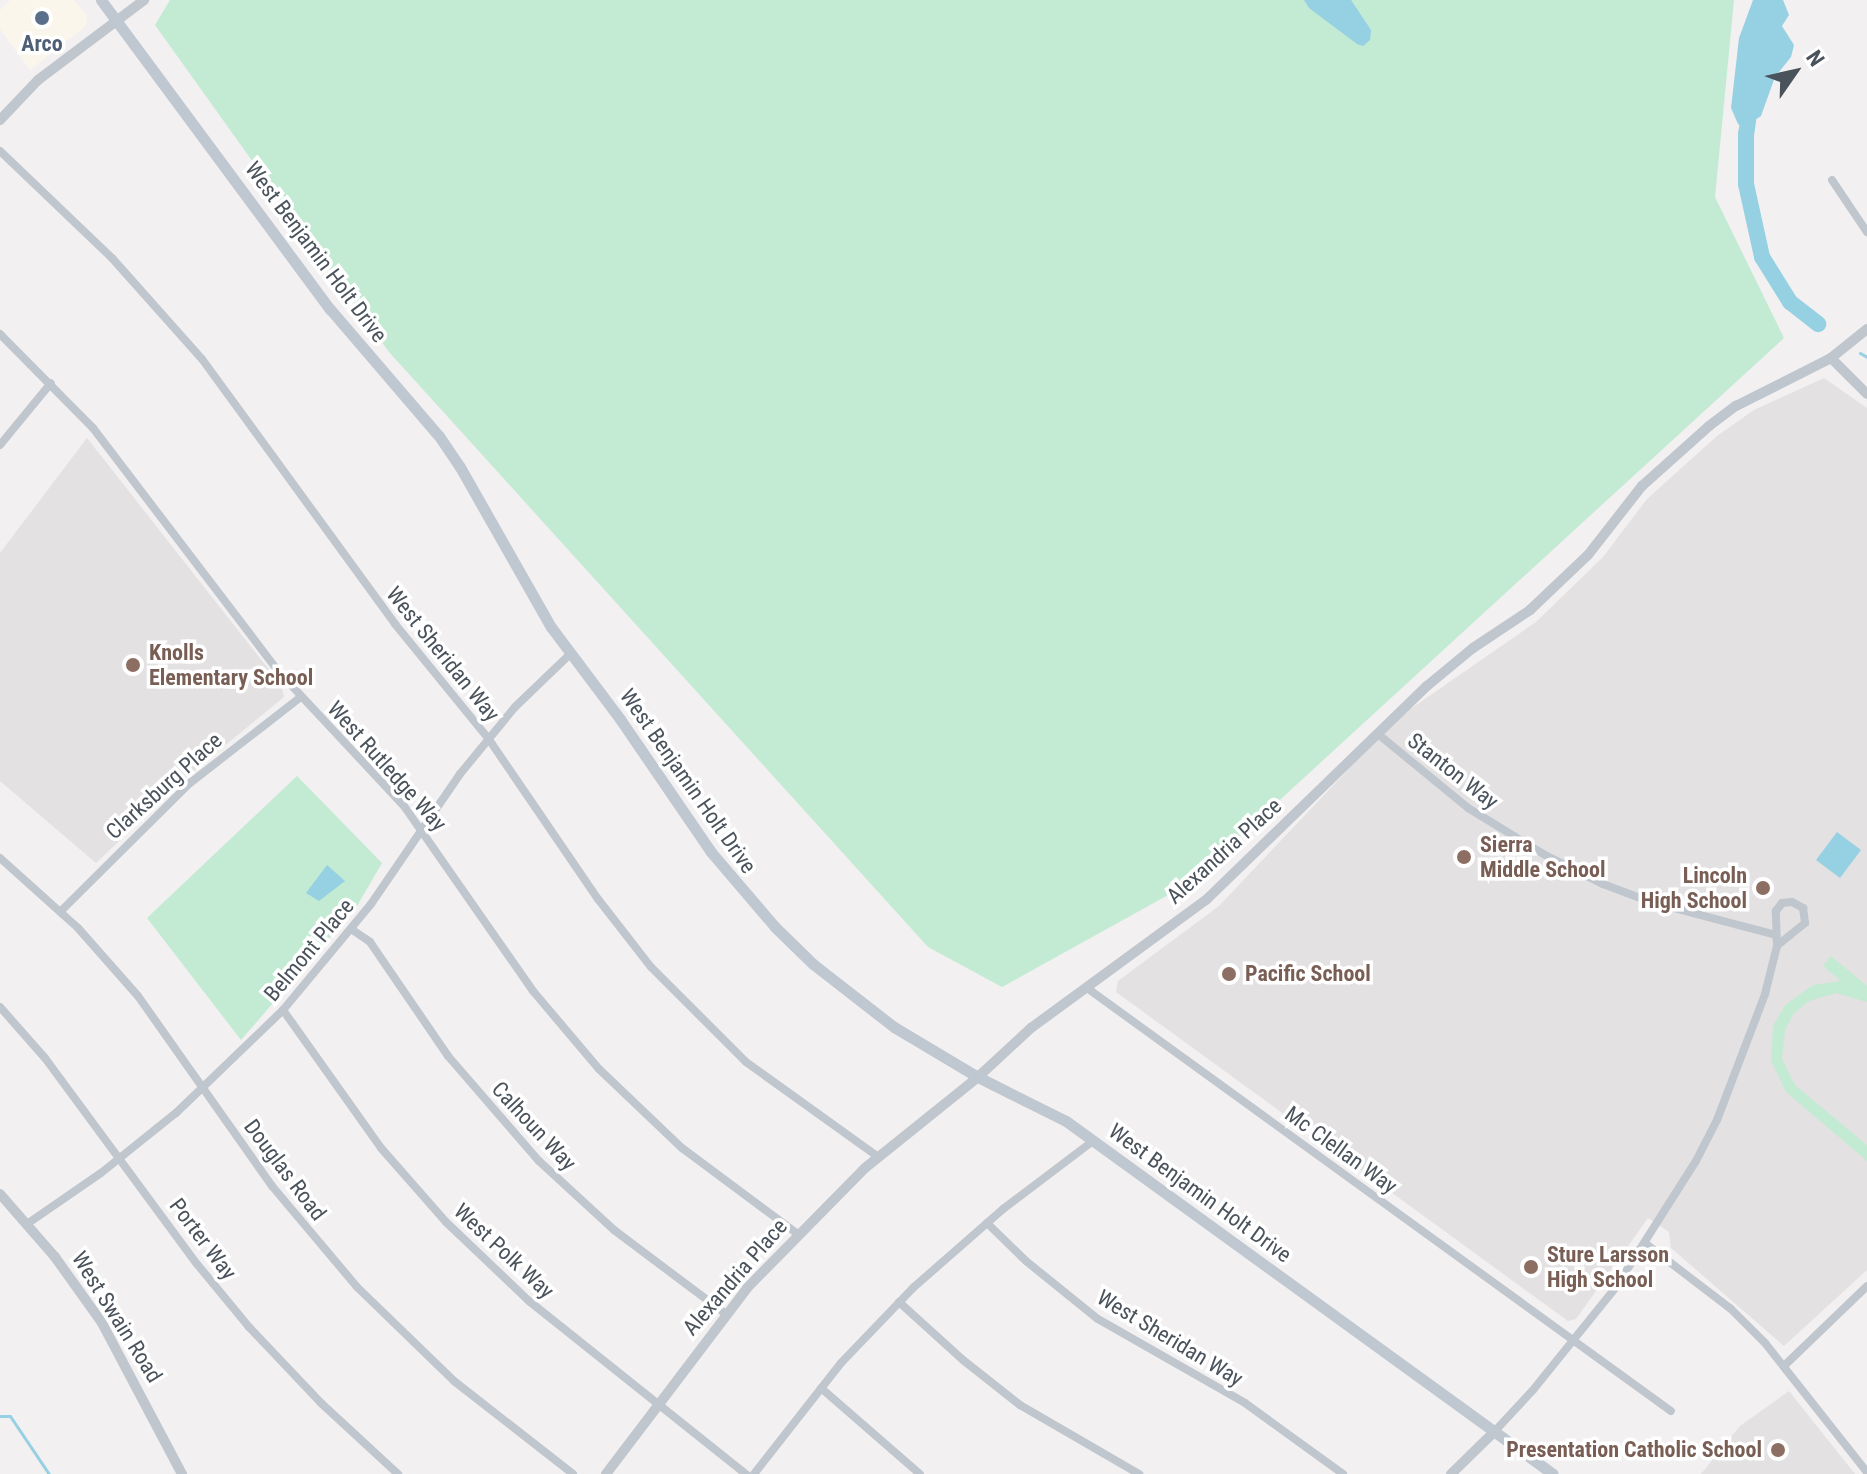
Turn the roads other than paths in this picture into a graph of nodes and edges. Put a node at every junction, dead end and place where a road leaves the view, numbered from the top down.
1 (101, 0) edge
2 (144, 0) edge
3 (117, 20) junction
4 (0, 120) edge
5 (0, 151) edge
6 (1832, 180) dead end
7 (1867, 232) edge
8 (1867, 329) edge
9 (0, 334) edge
10 (1831, 358) junction
11 (51, 383) junction
12 (1867, 394) edge
13 (0, 445) edge
14 (570, 654) junction
15 (301, 697) junction
16 (1378, 734) junction
17 (488, 738) junction
18 (422, 828) junction
19 (0, 858) edge
20 (61, 911) junction
21 (351, 929) junction
22 (1776, 935) junction
23 (1777, 946) junction
24 (1087, 988) junction
25 (0, 1007) edge
26 (283, 1010) junction
27 (978, 1077) junction
28 (204, 1088) junction
29 (1093, 1141) junction
30 (878, 1157) junction
31 (121, 1158) junction
32 (0, 1194) edge
33 (987, 1223) junction
34 (27, 1224) junction
35 (798, 1234) junction
36 (1646, 1244) junction
37 (1867, 1286) edge
38 (899, 1302) junction
39 (726, 1314) junction
40 (1574, 1341) junction
41 (1785, 1365) junction
42 (821, 1388) junction
43 (659, 1402) junction
44 (1671, 1411) dead end
45 (1494, 1432) junction
46 (1867, 1472) edge
47 (182, 1474) edge
48 (398, 1474) edge
49 (573, 1474) edge
50 (606, 1474) edge
51 (746, 1474) edge
52 (754, 1474) edge
53 (920, 1474) edge
54 (1139, 1474) edge
55 (1343, 1474) edge
56 (1451, 1474) edge
57 (1553, 1474) edge

1 - 3 main road, West Benjamin Holt Drive
2 - 3 street
3 - 4 street
3 - 14 main road, West Benjamin Holt Drive
5 - 17 street, West Sheridan Way
6 - 7 street
8 - 10 street, Alexandria Place
9 - 11 street, West Rutledge Way
10 - 12 street
10 - 16 street, Alexandria Place
11 - 13 street
11 - 15 street, West Rutledge Way
14 - 17 street, Belmont Place
14 - 27 main road, West Benjamin Holt Drive
15 - 18 street, West Rutledge Way
15 - 20 street, Clarksburg Place
16 - 22 street, Stanton Way
16 - 24 street, Alexandria Place
17 - 18 street, Belmont Place
17 - 30 street, West Sheridan Way
18 - 21 street, Belmont Place
18 - 35 street, West Rutledge Way
19 - 20 street, Douglas Road
20 - 28 street, Douglas Road
21 - 26 street, Belmont Place
21 - 39 street, Calhoun Way
22 - 23 street
22 - 23 street
23 - 36 street
24 - 27 street, Alexandria Place
24 - 40 street, Mc Clellan Way
25 - 31 street, Porter Way
26 - 28 street, Belmont Place
26 - 43 street, West Polk Way
27 - 29 main road, West Benjamin Holt Drive
27 - 30 street, Alexandria Place
28 - 31 street, Belmont Place
28 - 49 street, Douglas Road
29 - 33 street
29 - 45 main road, West Benjamin Holt Drive
30 - 35 street, Alexandria Place
31 - 34 street, Belmont Place
31 - 48 street, Porter Way
32 - 34 street, West Swain Road
33 - 38 street
33 - 55 street, West Sheridan Way
34 - 47 street, West Swain Road
35 - 39 street, Alexandria Place
36 - 40 street
36 - 41 street
37 - 41 street
38 - 42 street
38 - 54 street
39 - 43 street, Alexandria Place
40 - 44 street, Mc Clellan Way
40 - 45 street
41 - 46 street
42 - 52 street
42 - 53 street
43 - 50 street, Alexandria Place
43 - 51 street, West Polk Way
45 - 56 street
45 - 57 main road, West Benjamin Holt Drive

